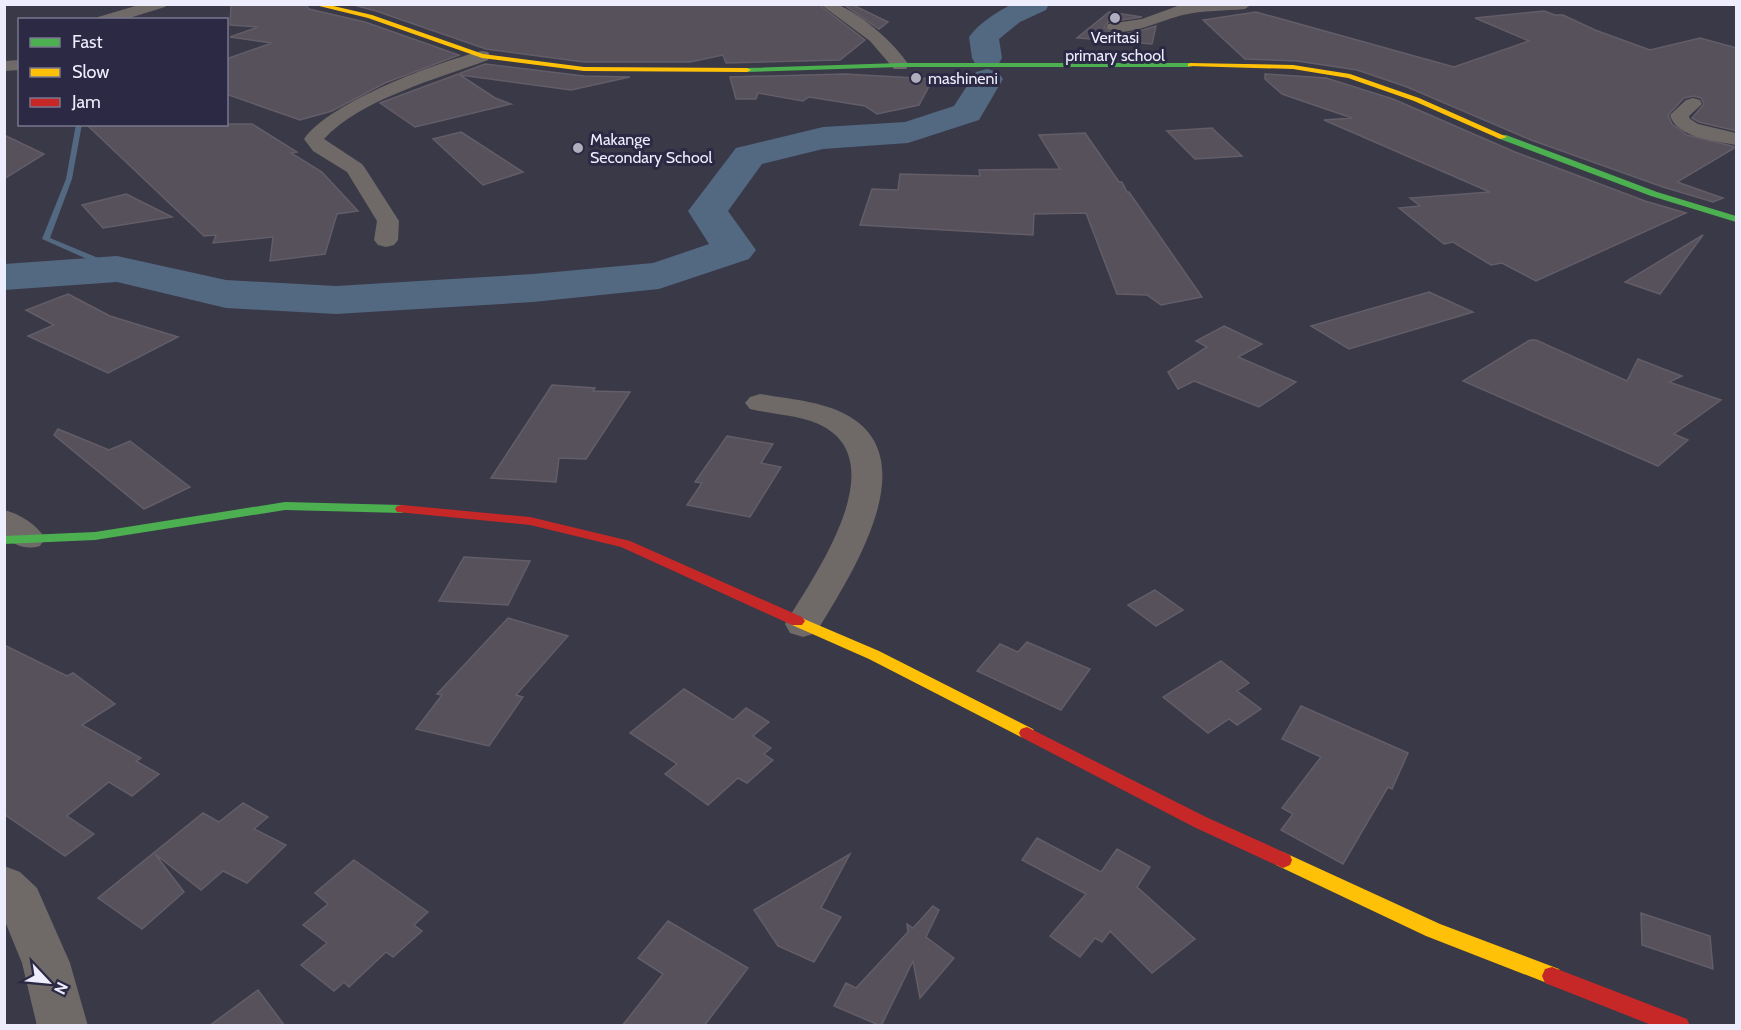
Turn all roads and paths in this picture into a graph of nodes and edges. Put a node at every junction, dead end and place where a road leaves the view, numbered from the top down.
1 (160, 4) edge
2 (314, 4) edge
3 (827, 4) edge
4 (1199, 4) edge
5 (1245, 4) edge
6 (1183, 10) junction
7 (111, 18) edge
8 (1114, 27) dead end
9 (482, 56) junction
10 (900, 65) junction
11 (1694, 105) dead end
12 (1737, 138) edge
13 (1737, 219) edge
14 (386, 240) dead end
15 (760, 403) dead end
16 (12, 532) edge
17 (803, 624) junction
18 (4, 886) edge
19 (63, 1026) edge
20 (1680, 1026) edge

1 - 7 street
2 - 9 street
3 - 10 street
4 - 6 street
5 - 6 street
6 - 8 street
9 - 10 street
9 - 14 street
10 - 13 street
11 - 12 street
15 - 17 street
16 - 17 street
17 - 20 street
18 - 19 street

